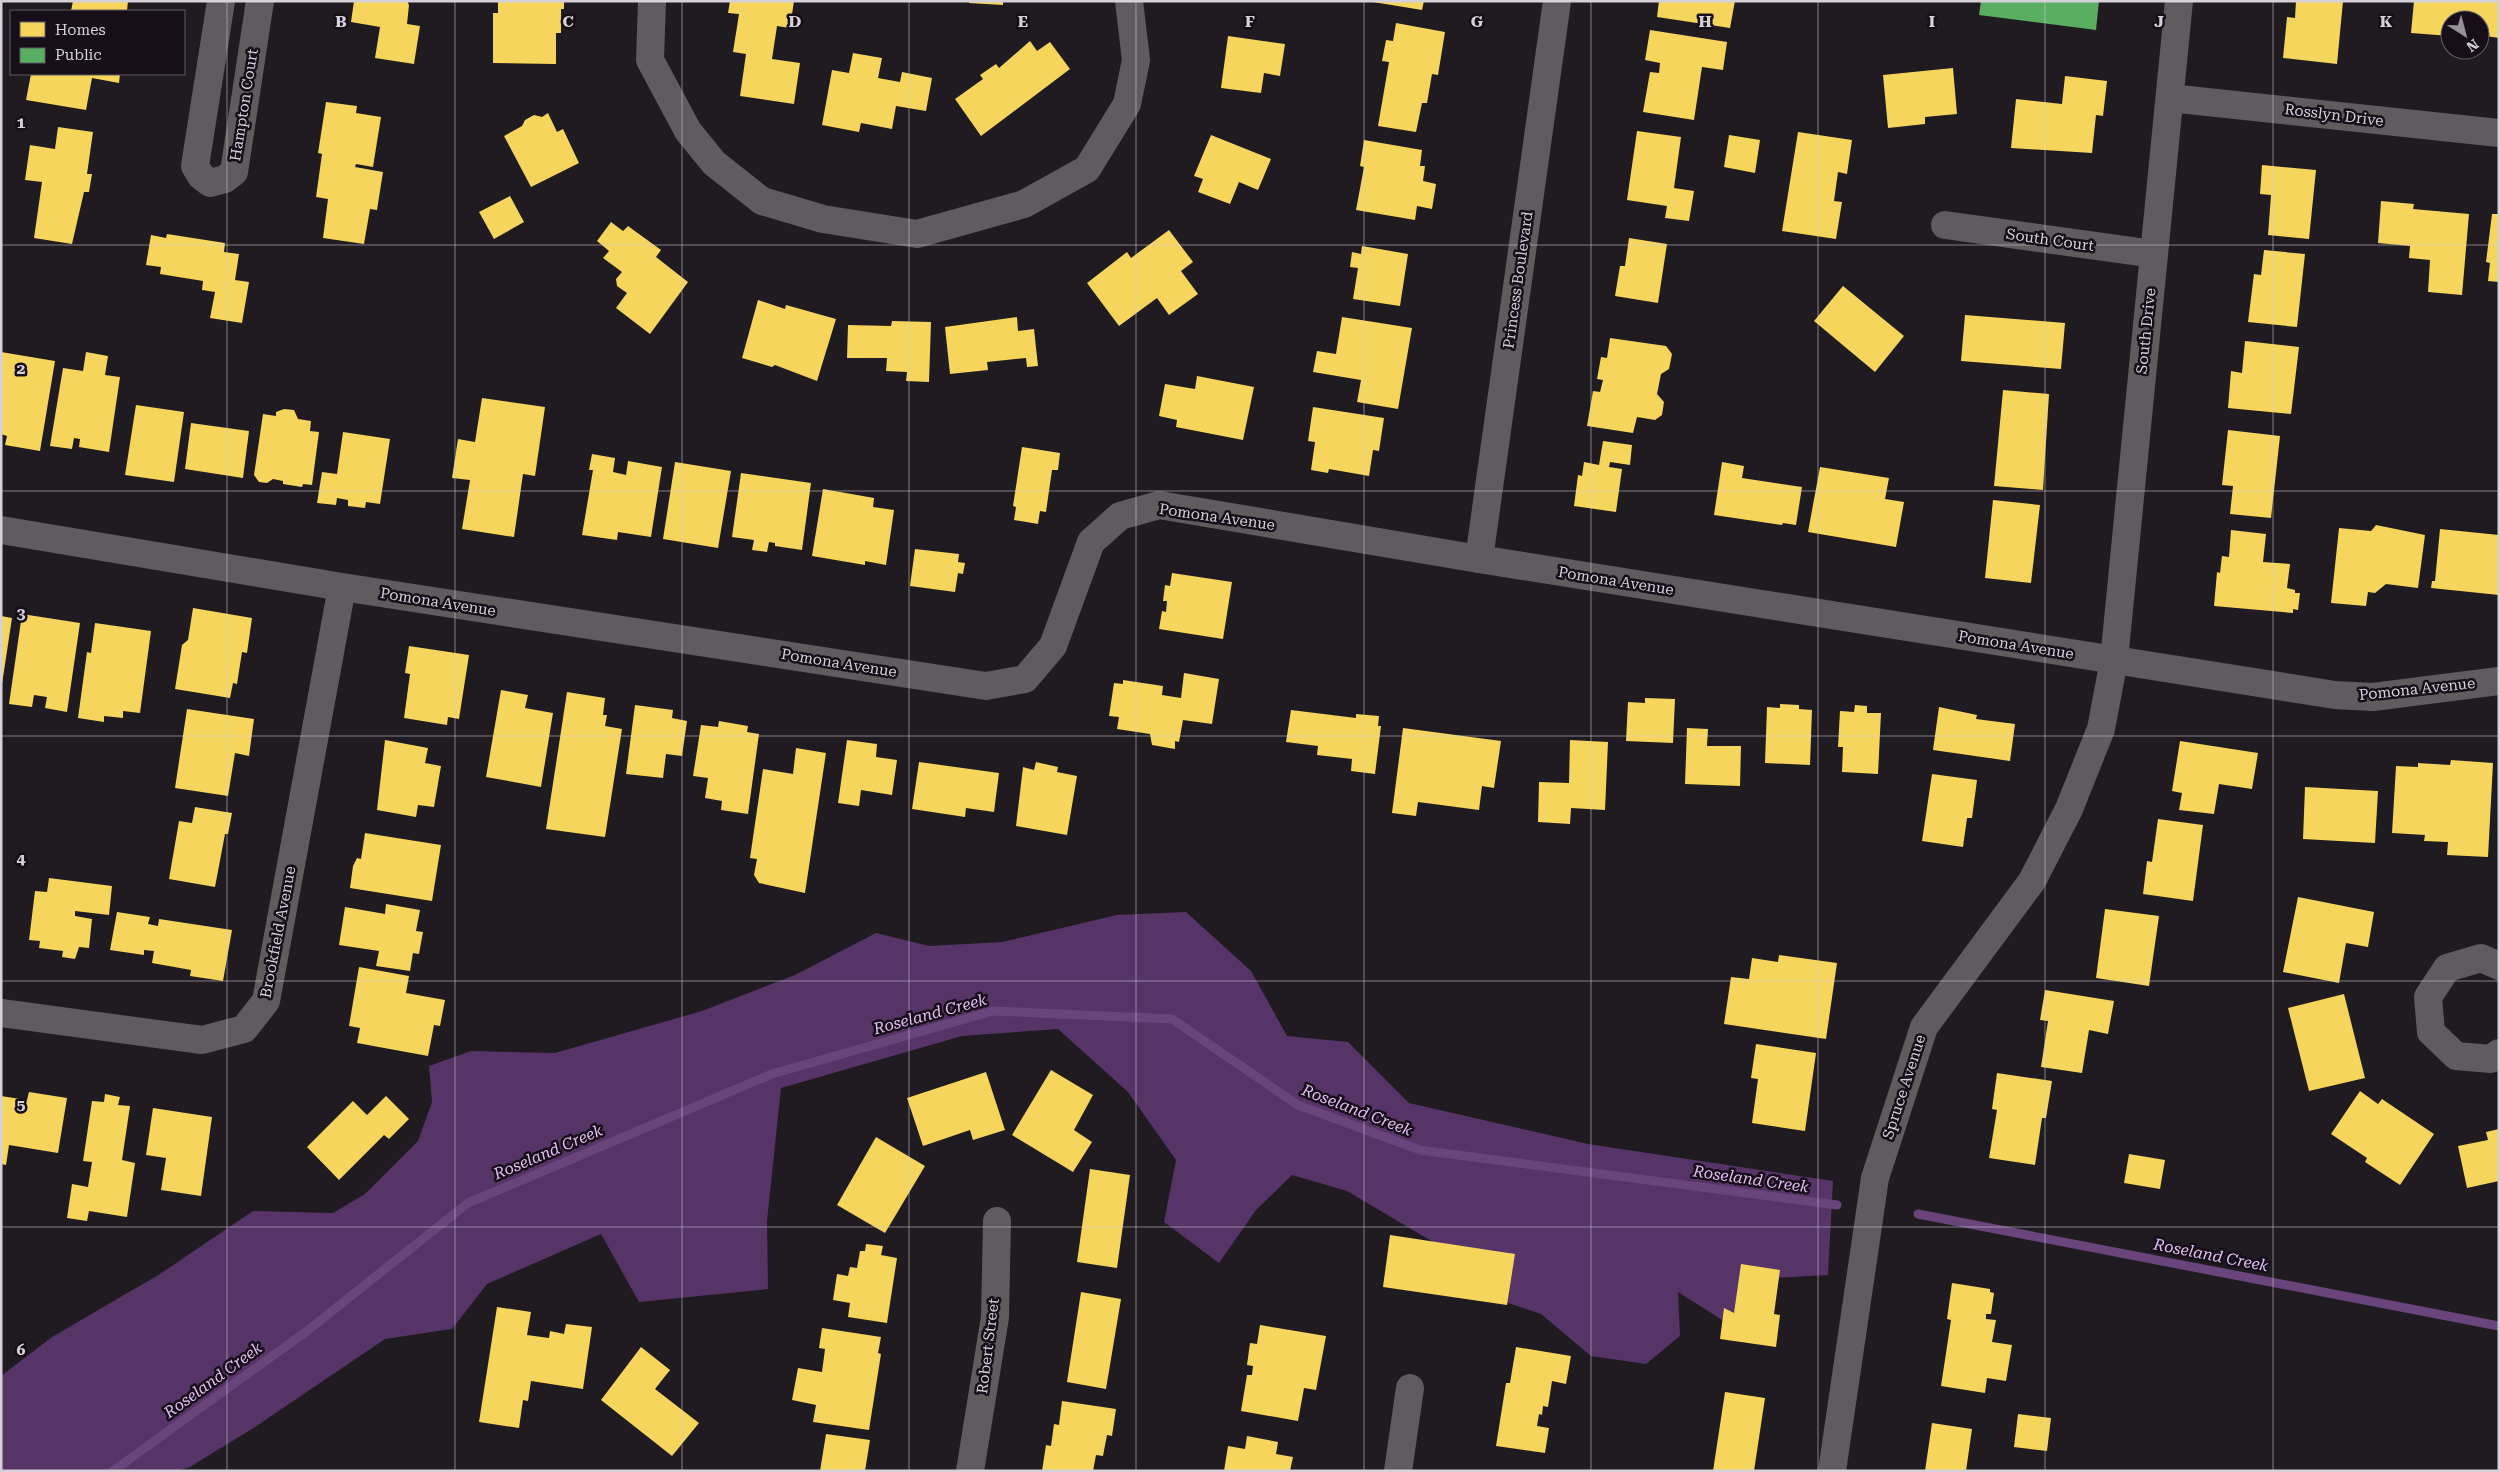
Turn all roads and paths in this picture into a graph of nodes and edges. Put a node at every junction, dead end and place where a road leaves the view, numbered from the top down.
1 (221, 1) edge
2 (260, 1) edge
3 (652, 1) edge
4 (1129, 1) edge
5 (1557, 1) edge
6 (2179, 1) edge
7 (2170, 98) junction
8 (2499, 133) edge
9 (1945, 225) dead end
10 (2154, 254) junction
11 (1, 530) edge
12 (1479, 560) junction
13 (342, 587) junction
14 (2114, 660) junction
15 (2499, 680) edge
16 (2499, 966) edge
17 (1, 1013) edge
18 (2499, 1053) edge
19 (997, 1221) dead end
20 (1410, 1388) dead end
21 (970, 1471) edge
22 (1398, 1471) edge
23 (1832, 1471) edge

1 - 2 street, Hampton Court
3 - 4 street
5 - 12 street, Princess Boulevard
6 - 7 street, South Drive
7 - 8 street, Rosslyn Drive
7 - 10 street, South Drive
9 - 10 street, South Court
10 - 14 street, South Drive
11 - 13 street, Pomona Avenue
12 - 13 street, Pomona Avenue
12 - 14 street, Pomona Avenue
13 - 17 street, Brookfield Avenue
14 - 15 street, Pomona Avenue
14 - 23 street, Spruce Avenue
16 - 18 street
19 - 21 street, Robert Street
20 - 22 street

